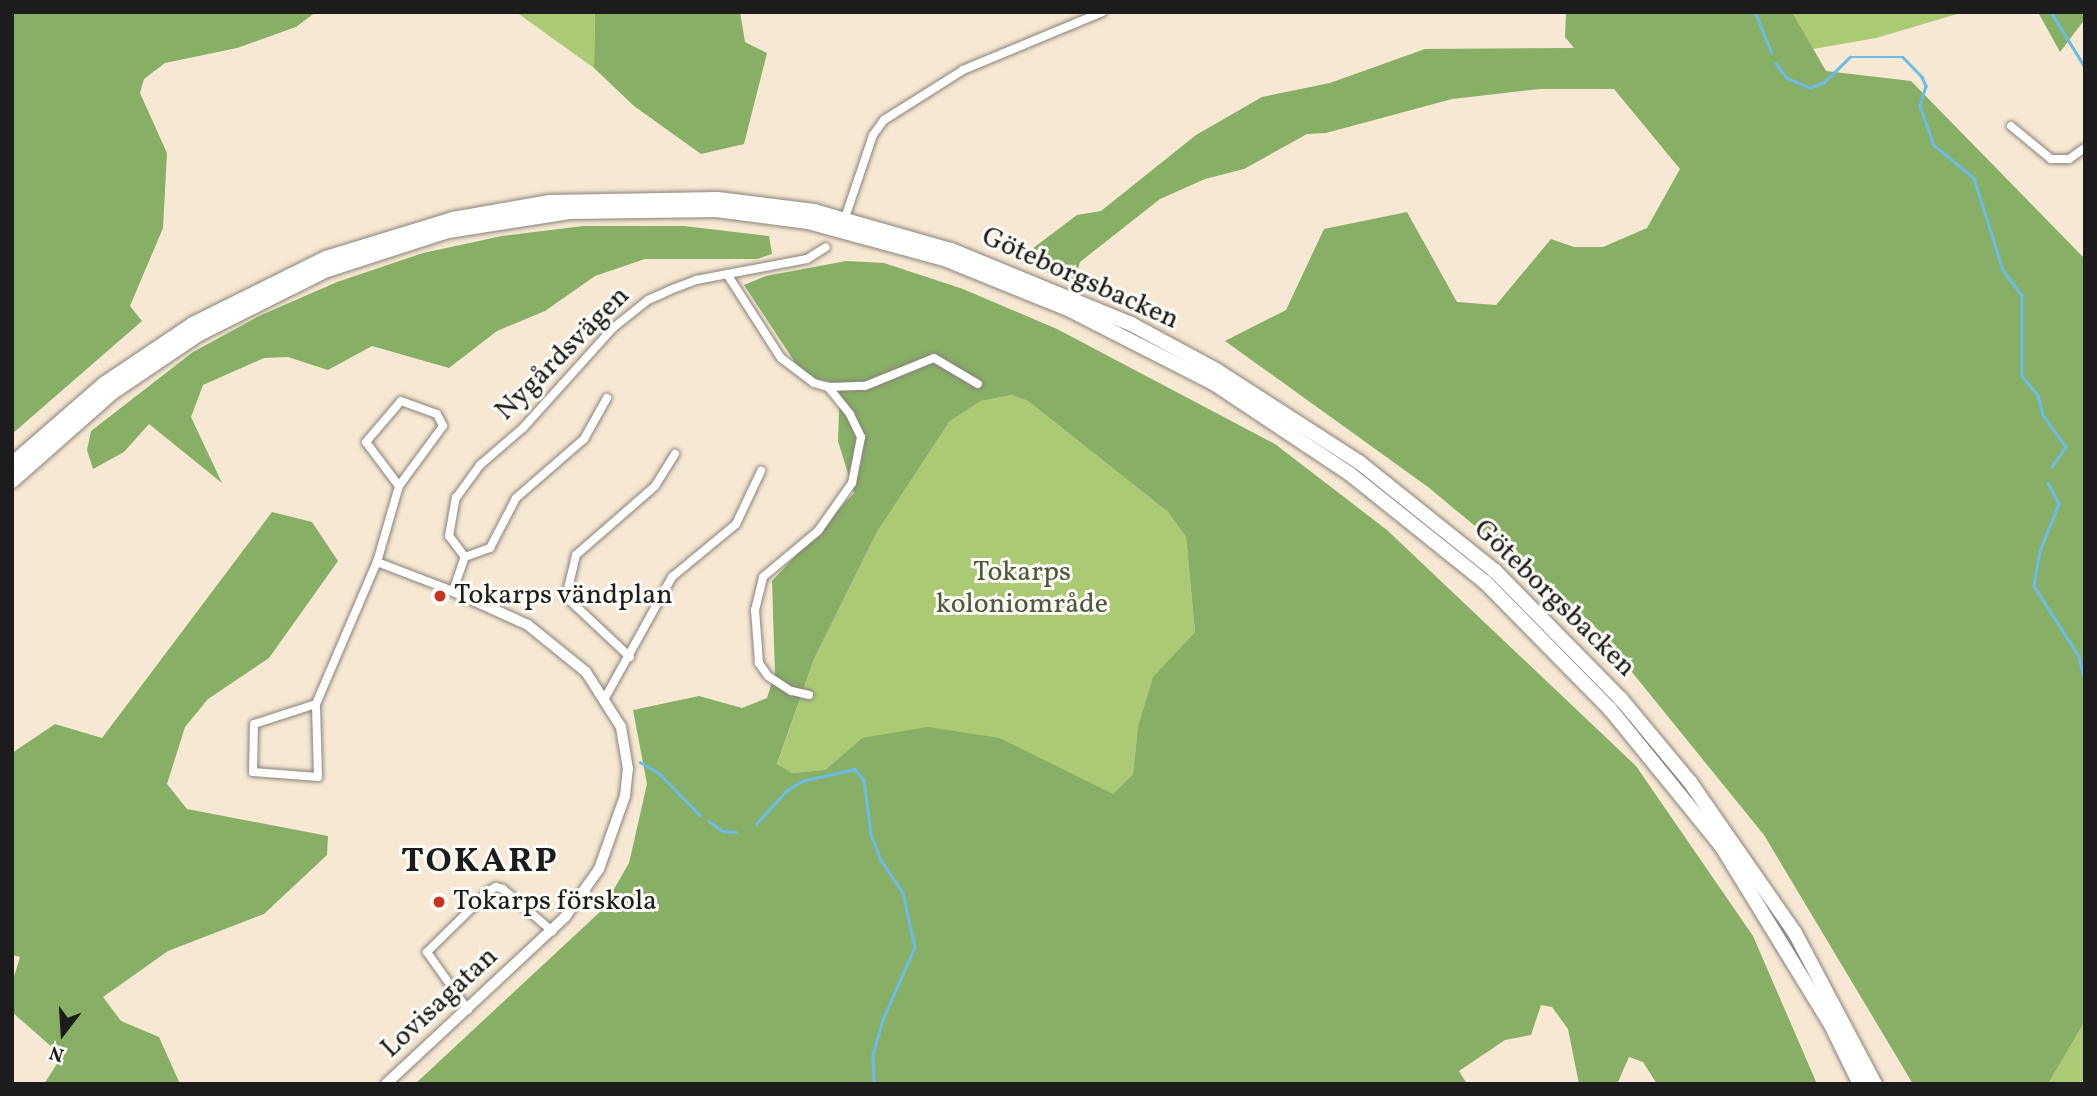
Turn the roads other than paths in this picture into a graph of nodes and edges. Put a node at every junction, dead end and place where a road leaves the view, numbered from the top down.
1 (1102, 12) edge
2 (2011, 126) dead end
3 (2085, 148) edge
4 (847, 212) dead end
5 (826, 247) dead end
6 (727, 274) junction
7 (978, 384) dead end
8 (828, 387) junction
9 (607, 398) dead end
10 (675, 454) dead end
11 (12, 464) edge
12 (761, 471) dead end
13 (12, 481) edge
14 (399, 486) junction
15 (465, 557) junction
16 (377, 562) junction
17 (453, 591) junction
18 (630, 657) junction
19 (809, 695) dead end
20 (606, 698) junction
21 (316, 705) junction
22 (552, 931) junction
23 (468, 1010) junction
24 (386, 1084) edge
25 (1860, 1084) edge
26 (1875, 1084) edge

1 - 4 street
2 - 3 street
5 - 6 street, Nygårdsvägen
6 - 8 street
6 - 15 street, Nygårdsvägen
7 - 8 street
8 - 19 street
9 - 15 street
10 - 18 street
11 - 26 highway, Göteborgsbacken
12 - 18 street
13 - 25 highway, Göteborgsbacken
14 - 14 street
14 - 16 street
15 - 17 street
16 - 17 street, Lovisagatan
16 - 21 street
17 - 20 street, Lovisagatan
18 - 20 street
20 - 22 street, Lovisagatan
21 - 21 street
22 - 23 street, Lovisagatan
22 - 23 street
23 - 24 street, Lovisagatan

